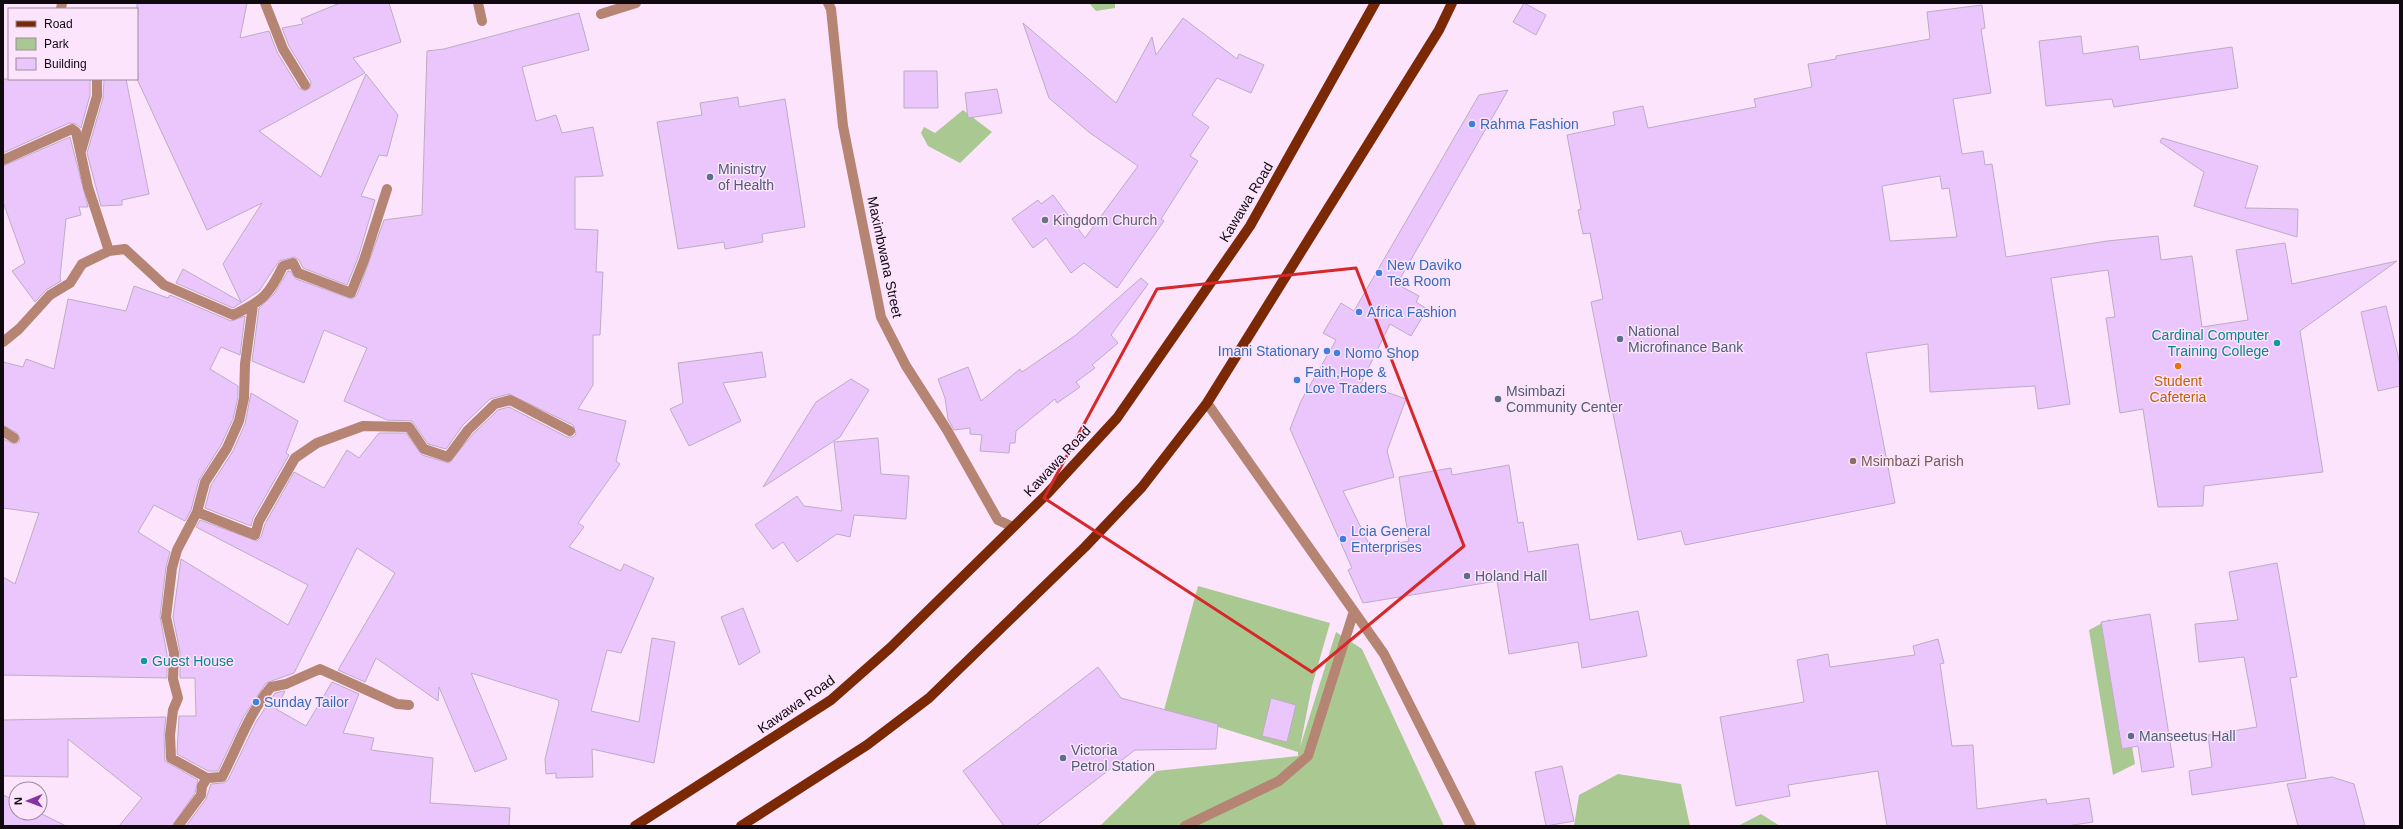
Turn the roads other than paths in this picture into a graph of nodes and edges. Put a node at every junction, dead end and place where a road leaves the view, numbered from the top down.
1 (265, 3) edge
2 (478, 3) edge
3 (636, 3) edge
4 (828, 3) edge
5 (1375, 3) edge
6 (1452, 3) edge
7 (601, 14) dead end
8 (482, 21) dead end
9 (97, 80) edge
10 (305, 85) dead end
11 (81, 152) junction
12 (3, 160) edge
13 (387, 189) dead end
14 (108, 252) junction
15 (253, 305) junction
16 (3, 342) edge
17 (1207, 403) junction
18 (3, 431) edge
19 (570, 431) dead end
20 (14, 438) dead end
21 (197, 512) junction
22 (1013, 527) junction
23 (1354, 611) junction
24 (409, 705) dead end
25 (207, 778) junction
26 (178, 826) edge
27 (636, 826) edge
28 (741, 826) edge
29 (1185, 826) edge
30 (1471, 826) edge

1 - 10 street
2 - 8 street
3 - 7 street
4 - 22 street, Maximbwana Street
5 - 22 main road, Kawawa Road
6 - 17 main road
9 - 11 street
11 - 12 street
11 - 14 street
13 - 15 street
14 - 15 street
14 - 16 street
15 - 21 street
17 - 23 street
17 - 28 main road
18 - 20 street
19 - 21 street
21 - 25 street
22 - 27 main road, Kawawa Road
23 - 29 street
23 - 30 street
24 - 25 street
25 - 26 street

